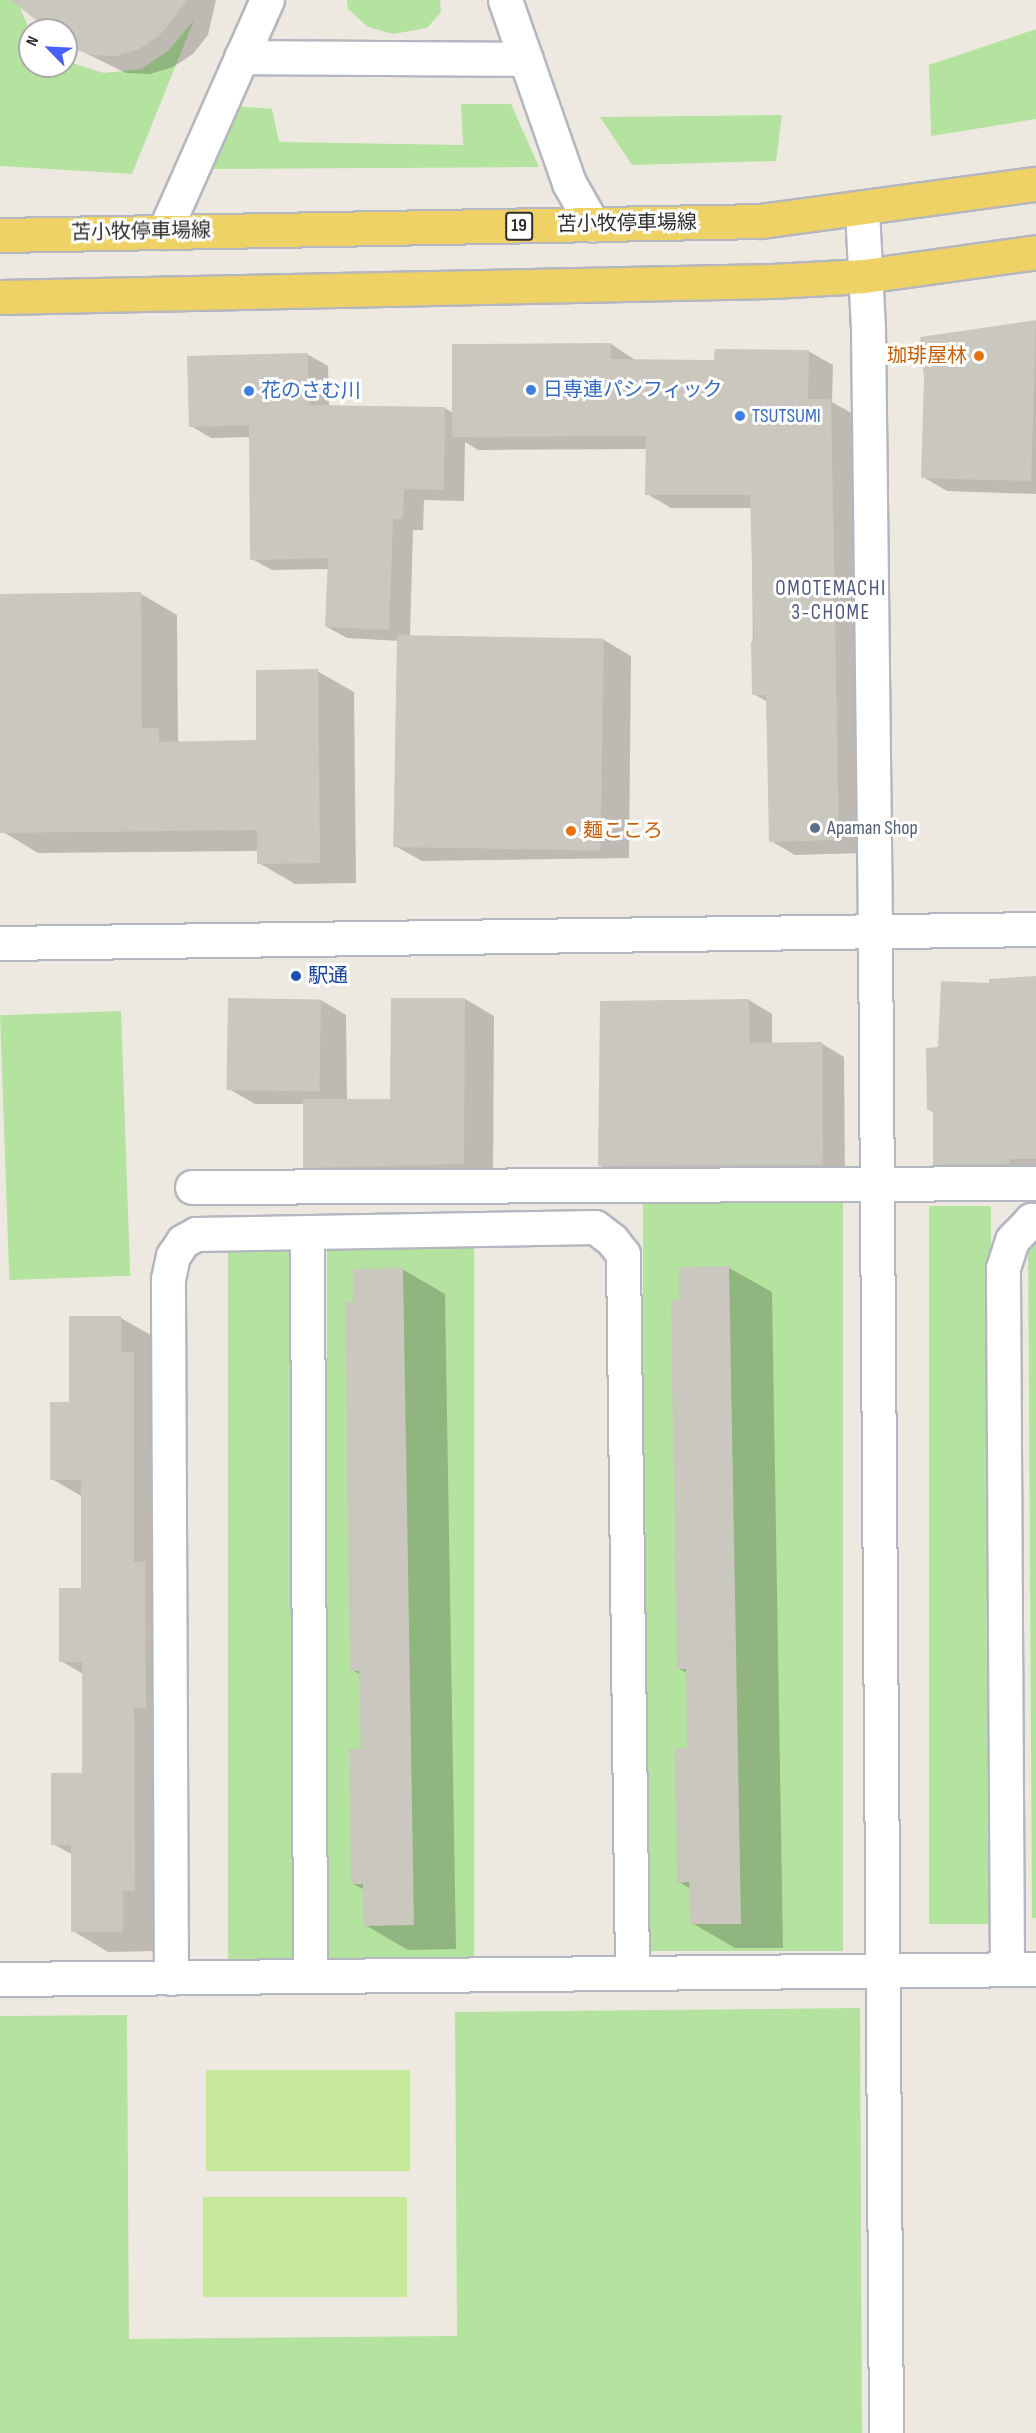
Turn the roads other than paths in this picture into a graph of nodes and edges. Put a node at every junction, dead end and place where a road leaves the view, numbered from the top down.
1 (267, 0) edge
2 (505, 0) edge
3 (241, 57) junction
4 (526, 59) junction
5 (1036, 184) edge
6 (862, 210) junction
7 (594, 225) junction
8 (164, 232) junction
9 (0, 235) edge
10 (1036, 252) edge
11 (864, 276) junction
12 (0, 297) edge
13 (1036, 929) edge
14 (875, 932) junction
15 (0, 943) edge
16 (1036, 1183) edge
17 (876, 1184) junction
18 (192, 1186) dead end
19 (1036, 1220) edge
20 (307, 1232) junction
21 (1022, 1969) edge
22 (882, 1971) junction
23 (632, 1973) junction
24 (310, 1976) junction
25 (171, 1978) junction
26 (0, 1979) edge
27 (886, 2433) edge

1 - 3 street
2 - 4 street
3 - 4 street
3 - 8 street
4 - 7 street
5 - 6 main road, 苫小牧停車場線 / 19
6 - 7 main road, 苫小牧停車場線 / 19
6 - 11 street
7 - 8 main road, 苫小牧停車場線 / 19
8 - 9 main road, 苫小牧停車場線 / 19
10 - 11 main road
11 - 12 main road
11 - 14 street
13 - 14 street
14 - 15 street
14 - 17 street
16 - 17 street
17 - 18 street
17 - 22 street
19 - 21 street
20 - 23 street
20 - 24 street
20 - 25 street
21 - 22 street
22 - 23 street
22 - 27 street
23 - 24 street
24 - 25 street
25 - 26 street

